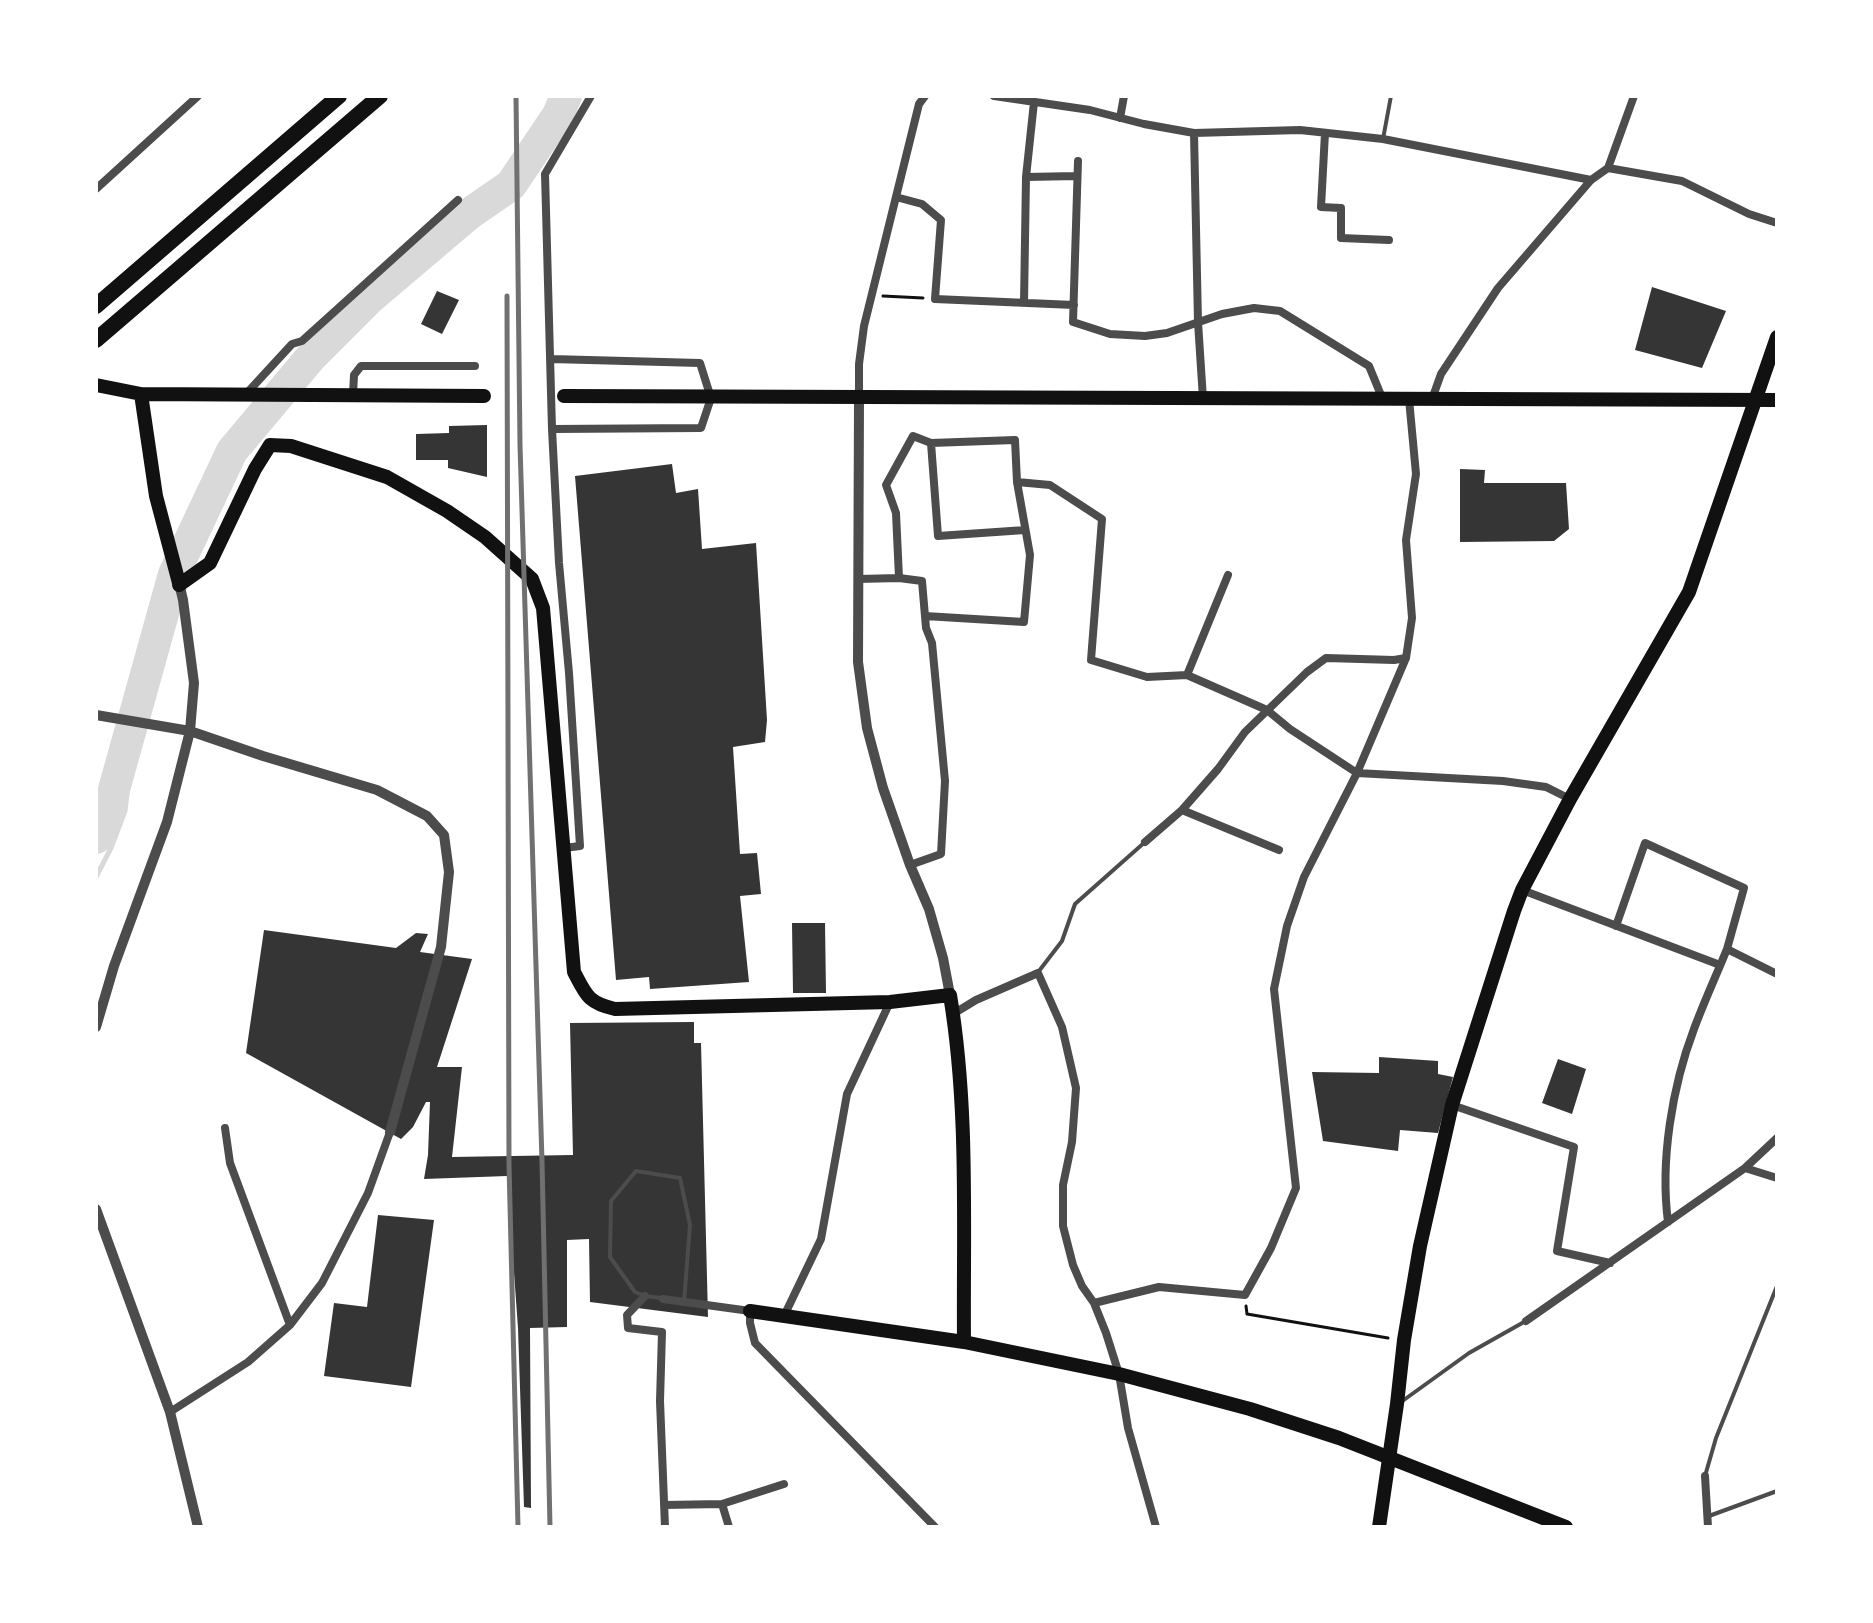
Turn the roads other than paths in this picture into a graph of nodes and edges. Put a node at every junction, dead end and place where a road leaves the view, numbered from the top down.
1 (198, 96) edge
2 (339, 96) edge
3 (380, 96) edge
4 (591, 96) edge
5 (925, 96) edge
6 (994, 96) edge
7 (1124, 96) edge
8 (1391, 96) edge
9 (1634, 96) edge
10 (1034, 102) junction
11 (1120, 118) junction
12 (1194, 133) junction
13 (1325, 133) junction
14 (1383, 139) junction
15 (1078, 161) dead end
16 (1608, 168) junction
17 (1077, 176) junction
18 (1026, 177) junction
19 (1591, 180) junction
20 (96, 189) edge
21 (896, 197) junction
22 (458, 200) dead end
23 (1777, 223) edge
24 (1389, 240) dead end
25 (1024, 303) junction
26 (1074, 305) junction
27 (96, 306) edge
28 (1198, 322) junction
29 (1777, 337) edge
30 (96, 340) edge
31 (551, 363) junction
32 (475, 366) dead end
33 (96, 385) edge
34 (141, 394) junction
35 (246, 394) junction
36 (349, 395) junction
37 (484, 396) dead end
38 (564, 396) dead end
39 (711, 398) junction
40 (859, 398) junction
41 (1203, 399) junction
42 (1409, 399) junction
43 (1754, 399) junction
44 (1383, 400) junction
45 (1432, 400) junction
46 (1777, 400) edge
47 (552, 429) junction
48 (931, 443) junction
49 (1017, 482) junction
50 (1025, 530) junction
51 (1228, 575) dead end
52 (899, 578) junction
53 (858, 579) junction
54 (179, 584) junction
55 (925, 616) junction
56 (1406, 658) junction
57 (1187, 675) junction
58 (1267, 710) junction
59 (96, 715) edge
60 (190, 731) junction
61 (1357, 773) junction
62 (1570, 799) junction
63 (1182, 810) junction
64 (1145, 842) joint
65 (564, 848) junction
66 (1279, 850) dead end
67 (910, 865) junction
68 (1522, 890) junction
69 (1616, 926) junction
70 (1727, 949) junction
71 (1720, 965) junction
72 (1038, 973) junction
73 (1777, 974) edge
74 (950, 995) junction
75 (890, 1002) junction
76 (953, 1014) junction
77 (96, 1027) edge
78 (1452, 1105) junction
79 (225, 1128) dead end
80 (390, 1132) joint
81 (1777, 1138) edge
82 (1745, 1168) junction
83 (1777, 1178) edge
84 (96, 1209) edge
85 (1668, 1222) junction
86 (1610, 1263) junction
87 (1777, 1286) edge
88 (645, 1296) junction
89 (663, 1299) joint
90 (684, 1302) junction
91 (1094, 1303) junction
92 (750, 1311) junction
93 (783, 1317) junction
94 (1526, 1321) joint
95 (290, 1325) junction
96 (964, 1342) junction
97 (1119, 1374) junction
98 (1397, 1404) junction
99 (170, 1412) junction
100 (1389, 1457) junction
101 (1705, 1476) joint
102 (784, 1484) dead end
103 (1777, 1491) edge
104 (722, 1504) junction
105 (664, 1505) junction
106 (1707, 1522) edge
107 (198, 1527) edge
108 (665, 1527) edge
109 (729, 1527) edge
110 (935, 1527) edge
111 (1156, 1527) edge
112 (1379, 1527) edge
113 (1566, 1527) edge

1 - 20 street
2 - 27 highway
3 - 30 highway
4 - 31 street
5 - 21 street
6 - 10 street
7 - 11 street
8 - 14 lane
9 - 16 street
10 - 11 street
10 - 18 street
11 - 12 street
12 - 13 street
12 - 28 street
13 - 14 street
13 - 24 street
14 - 19 street
15 - 17 street
16 - 19 street
16 - 23 street
17 - 18 street
17 - 26 street
18 - 25 street
19 - 45 street
21 - 25 street
21 - 40 street
22 - 35 street
25 - 26 street
26 - 28 street
28 - 41 street
28 - 44 street
29 - 43 main road
31 - 39 street
31 - 47 street
32 - 36 street
33 - 34 main road
34 - 35 main road
34 - 54 main road
35 - 36 main road
36 - 37 main road
38 - 39 main road
39 - 40 main road
39 - 47 street
40 - 41 main road
40 - 53 street
41 - 44 main road
42 - 44 main road
42 - 45 main road
42 - 56 street
43 - 45 main road
43 - 46 main road
43 - 62 main road
47 - 65 street
48 - 49 street
48 - 50 street
48 - 52 street
49 - 50 street
49 - 57 street
50 - 55 street
51 - 57 street
52 - 53 street
52 - 55 street
53 - 67 street
54 - 60 street
54 - 65 main road
55 - 67 street
56 - 58 street
56 - 61 street
57 - 58 street
58 - 61 street
58 - 63 street
59 - 60 street
60 - 77 street
60 - 80 street
61 - 62 street
61 - 91 street
62 - 68 main road
63 - 64 street
63 - 66 street
64 - 72 lane
65 - 75 main road
67 - 74 street
68 - 69 street
68 - 78 main road
69 - 70 street
69 - 71 street
70 - 71 street
70 - 73 street
71 - 85 street
72 - 76 street
72 - 91 street
74 - 75 main road
74 - 76 main road
75 - 93 street
76 - 96 main road
78 - 86 street
78 - 98 main road
79 - 95 street
80 - 95 street
81 - 82 street
82 - 83 street
82 - 85 street
84 - 99 street
85 - 86 street
86 - 94 street
87 - 101 lane
88 - 89 lane
88 - 90 lane
88 - 105 street
89 - 90 street
90 - 92 street
91 - 97 street
92 - 93 main road
92 - 110 street
93 - 96 main road
94 - 98 lane
95 - 99 street
96 - 97 main road
97 - 100 main road
97 - 111 street
98 - 100 main road
99 - 107 street
100 - 112 main road
100 - 113 main road
101 - 106 street
102 - 104 street
103 - 106 lane
104 - 105 street
104 - 109 street
105 - 108 street

